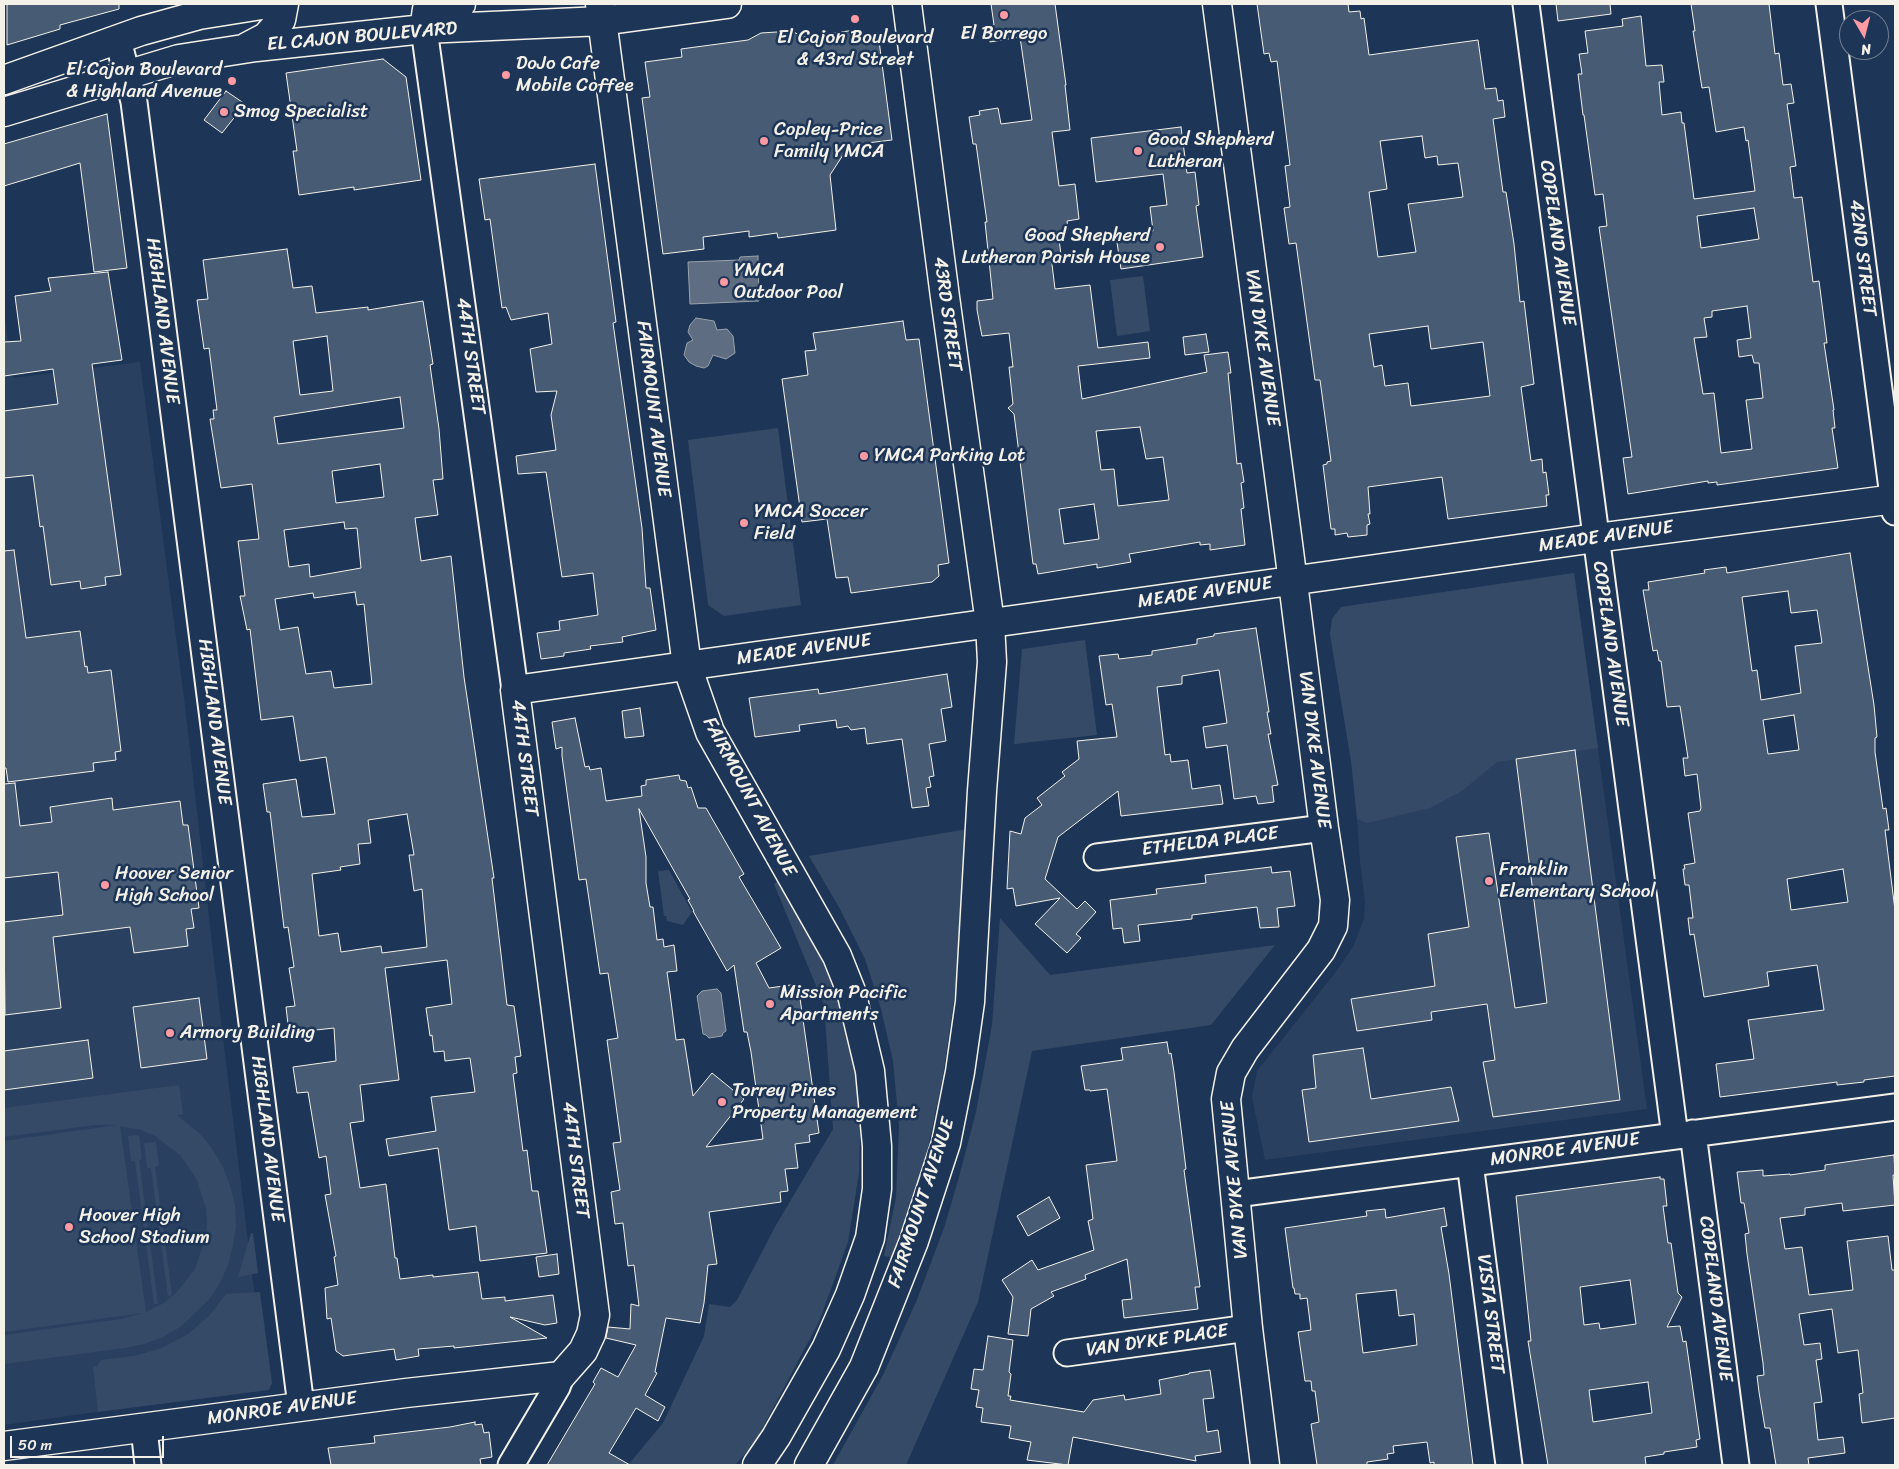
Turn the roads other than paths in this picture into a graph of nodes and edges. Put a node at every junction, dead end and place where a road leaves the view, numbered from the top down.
1 (268, 4) edge
2 (284, 4) edge
3 (461, 4) edge
4 (727, 4) edge
5 (907, 4) edge
6 (1217, 4) edge
7 (1526, 4) edge
8 (1829, 4) edge
9 (601, 12) edge
10 (424, 29) junction
11 (118, 40) junction
12 (244, 49) junction
13 (128, 75) junction
14 (4, 80) edge
15 (4, 112) edge
16 (1895, 504) edge
17 (1596, 538) junction
18 (1292, 581) junction
19 (990, 623) junction
20 (687, 666) junction
21 (515, 690) junction
22 (1324, 828) junction
23 (1097, 857) dead end
24 (1895, 1107) edge
25 (1684, 1135) junction
26 (1470, 1163) junction
27 (1236, 1194) junction
28 (1248, 1328) junction
29 (1067, 1354) dead end
30 (561, 1376) junction
31 (301, 1406) junction
32 (144, 1428) junction
33 (4, 1446) edge
34 (148, 1465) edge
35 (511, 1465) edge
36 (757, 1465) edge
37 (809, 1465) edge
38 (1265, 1465) edge
39 (1510, 1465) edge
40 (1736, 1465) edge

1 - 11 main road
2 - 12 main road
3 - 10 main road
4 - 9 main road, EL CAJON BOULEVARD
5 - 19 main road, 43RD STREET
6 - 18 main road, VAN DYKE AVENUE
7 - 17 street, COPELAND AVENUE
8 - 16 street, 42ND STREET
9 - 10 main road, EL CAJON BOULEVARD
9 - 20 main road, FAIRMOUNT AVENUE
10 - 12 main road, EL CAJON BOULEVARD
10 - 21 street, 44TH STREET
11 - 13 street, HIGHLAND AVENUE
11 - 14 main road
12 - 13 main road, EL CAJON BOULEVARD
13 - 15 main road, EL CAJON BOULEVARD
13 - 31 street, HIGHLAND AVENUE
16 - 17 main road, MEADE AVENUE
17 - 18 main road, MEADE AVENUE
17 - 25 street, COPELAND AVENUE
18 - 19 main road, MEADE AVENUE
18 - 22 main road, VAN DYKE AVENUE
19 - 20 main road, MEADE AVENUE
19 - 37 main road, FAIRMOUNT AVENUE
20 - 21 main road, MEADE AVENUE
20 - 36 main road, FAIRMOUNT AVENUE
21 - 30 main road, 44TH STREET
22 - 23 street, ETHELDA PLACE
22 - 27 main road, VAN DYKE AVENUE
24 - 25 street, MONROE AVENUE
25 - 26 street, MONROE AVENUE
25 - 40 street, COPELAND AVENUE
26 - 27 street, MONROE AVENUE
26 - 39 street, VISTA STREET
27 - 28 main road, VAN DYKE AVENUE
28 - 29 street, VAN DYKE PLACE
28 - 38 main road, VAN DYKE AVENUE
30 - 31 main road, MONROE AVENUE
30 - 35 street, 44TH STREET
31 - 32 main road, MONROE AVENUE
32 - 33 main road, MONROE AVENUE
32 - 34 street

